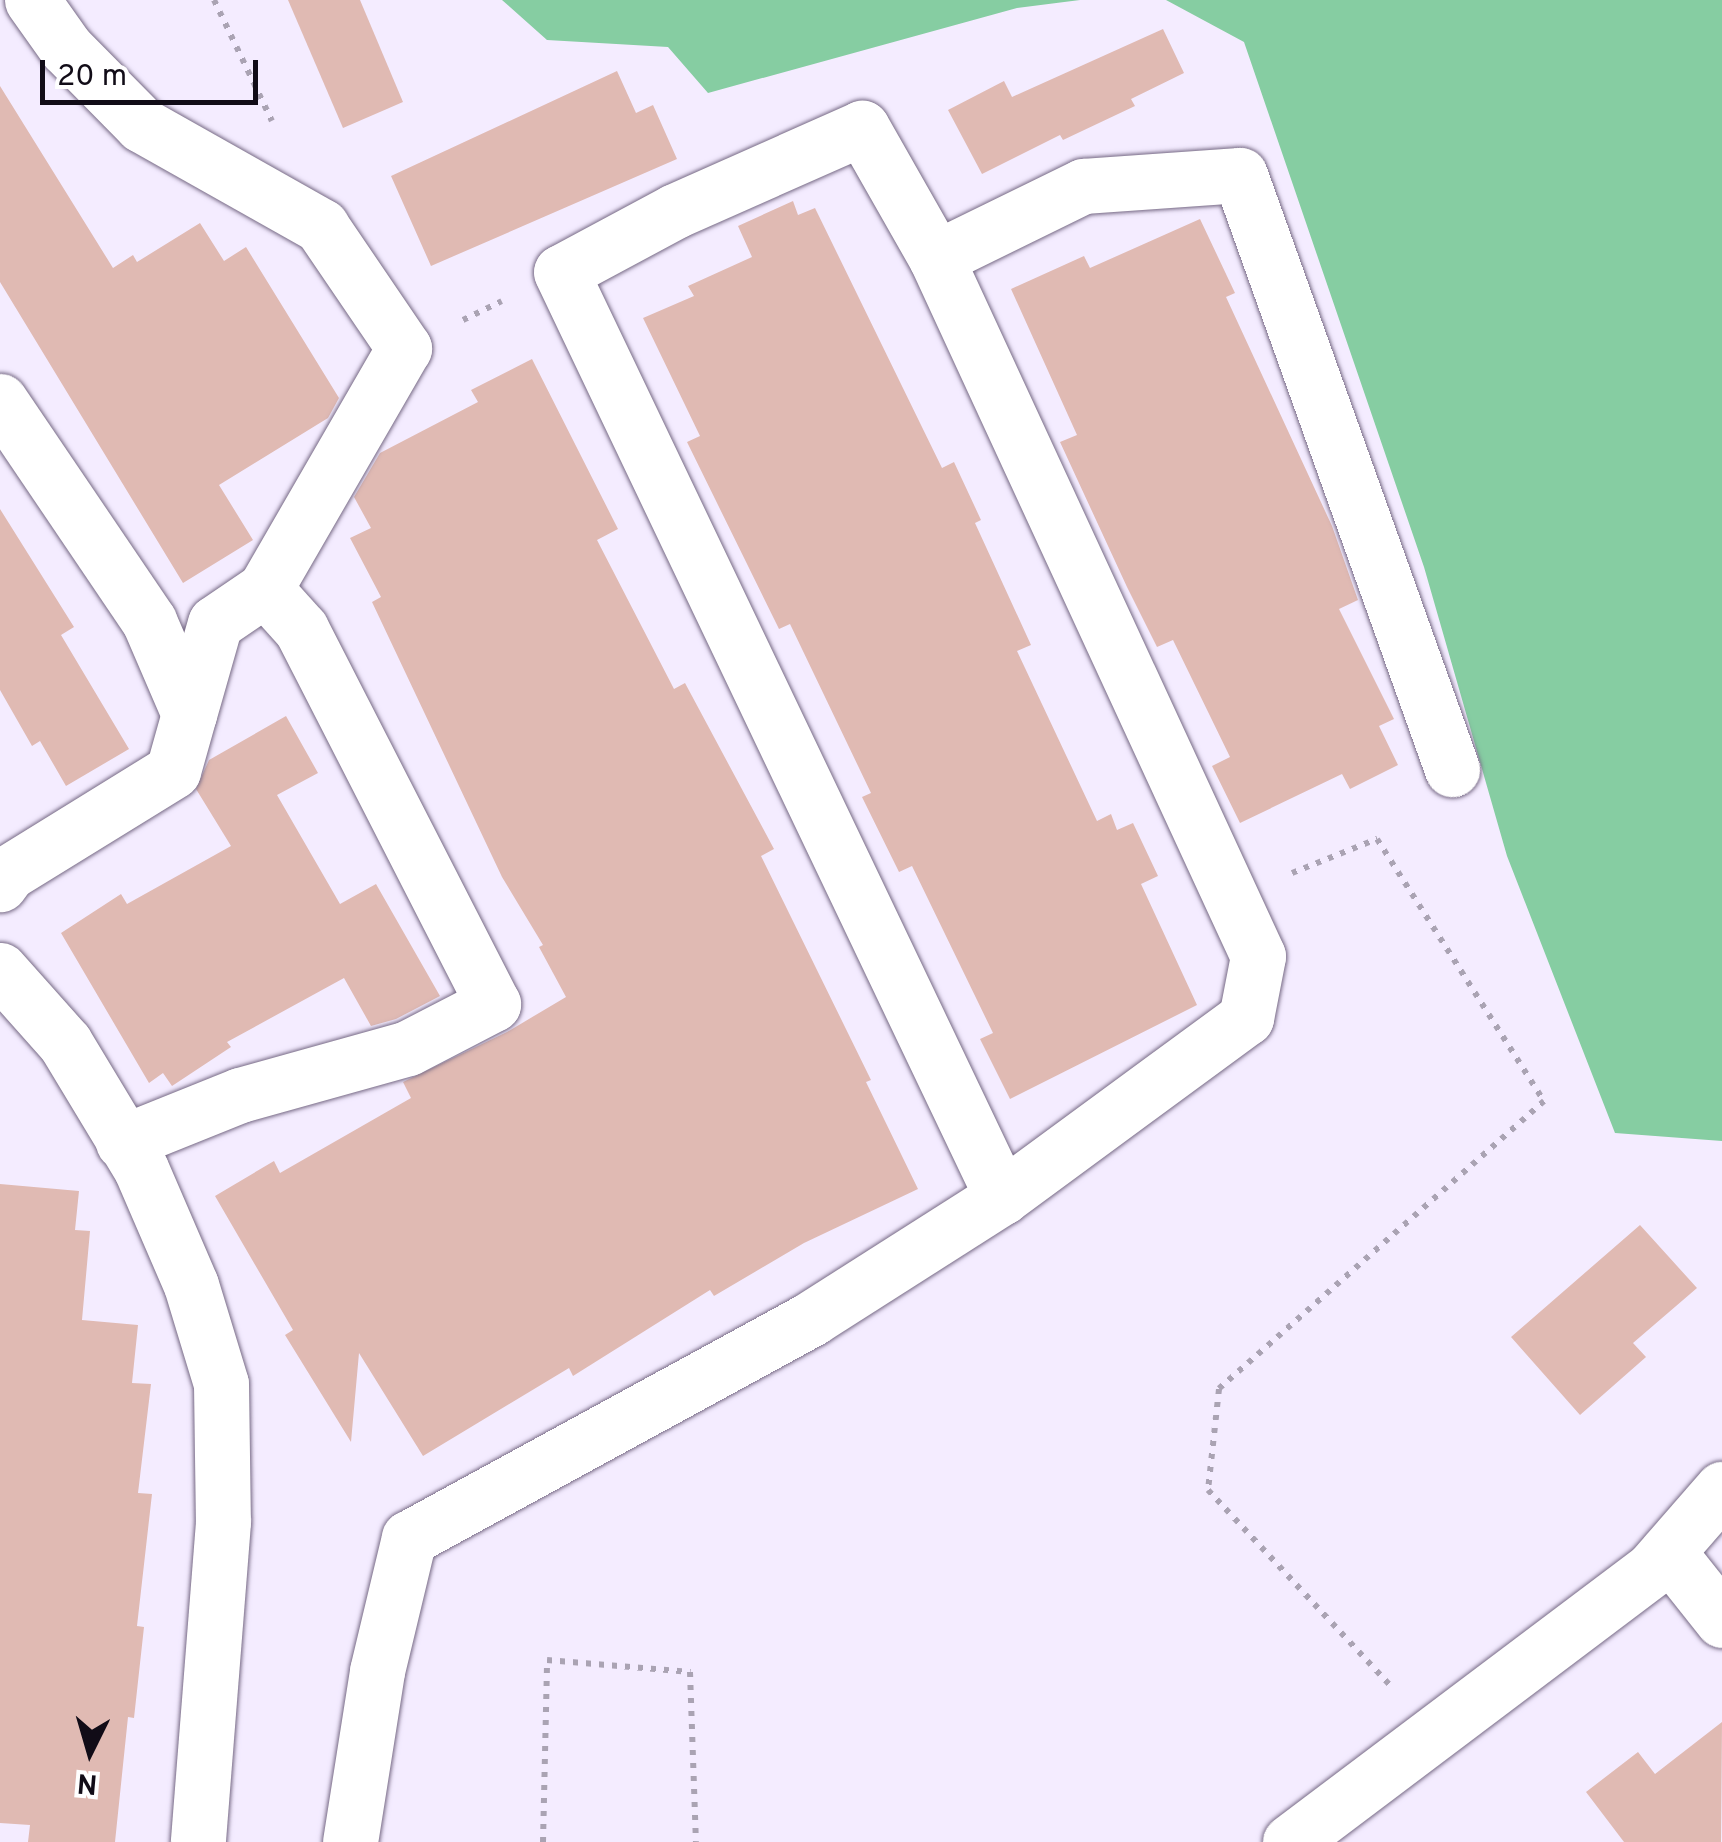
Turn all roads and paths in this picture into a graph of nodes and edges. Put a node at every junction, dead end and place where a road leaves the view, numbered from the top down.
1 (32, 0) edge
2 (214, 0) edge
3 (321, 226) junction
4 (936, 258) junction
5 (561, 272) junction
6 (404, 348) junction
7 (0, 401) edge
8 (265, 588) junction
9 (188, 714) junction
10 (1452, 770) dead end
11 (0, 884) edge
12 (1232, 897) junction
13 (0, 970) edge
14 (122, 1142) junction
15 (1002, 1198) junction
16 (1722, 1489) edge
17 (1668, 1552) junction
18 (1722, 1620) edge
19 (1437, 1735) junction
20 (198, 1842) edge
21 (350, 1842) edge
22 (542, 1842) edge
23 (696, 1842) edge
24 (1290, 1842) edge

1 - 3 street
2 - 3 path
3 - 6 street
4 - 5 street
4 - 10 street
4 - 12 street
5 - 6 path
5 - 15 street
6 - 8 street
7 - 9 street
8 - 9 street
8 - 14 street
9 - 11 street
12 - 15 street
12 - 19 path
13 - 14 street
14 - 20 street
15 - 21 street
16 - 17 street
17 - 18 street
17 - 19 street
19 - 24 street
22 - 23 path

